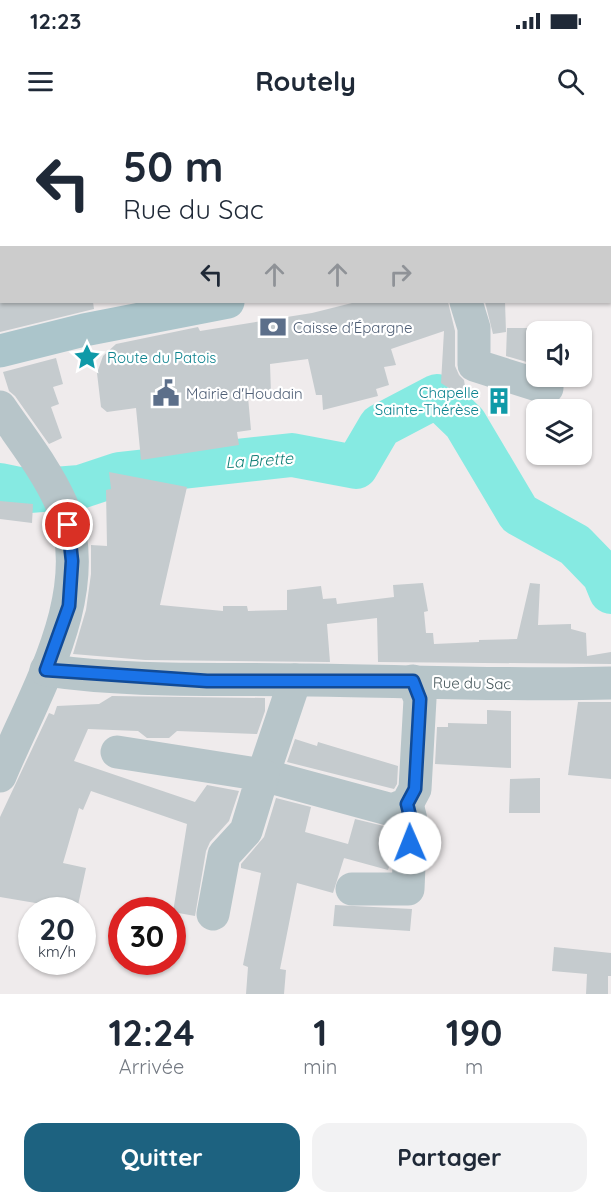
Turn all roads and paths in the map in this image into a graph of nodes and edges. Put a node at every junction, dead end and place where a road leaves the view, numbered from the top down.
1 (223, 303) edge
2 (466, 303) edge
3 (0, 351) edge
4 (547, 388) dead end
5 (0, 407) edge
6 (46, 670) junction
7 (295, 680) junction
8 (413, 681) junction
9 (611, 682) edge
10 (117, 752) dead end
11 (2, 766) edge
12 (263, 775) junction
13 (407, 804) junction
14 (352, 889) dead end
15 (213, 914) dead end

1 - 3 main road
2 - 4 street
5 - 6 street
6 - 7 street, Rue du Sac
6 - 11 street
7 - 8 street, Rue du Sac
7 - 12 street
8 - 9 street, Rue du Sac
8 - 13 street
10 - 12 street
12 - 13 street
12 - 15 street
13 - 14 street

